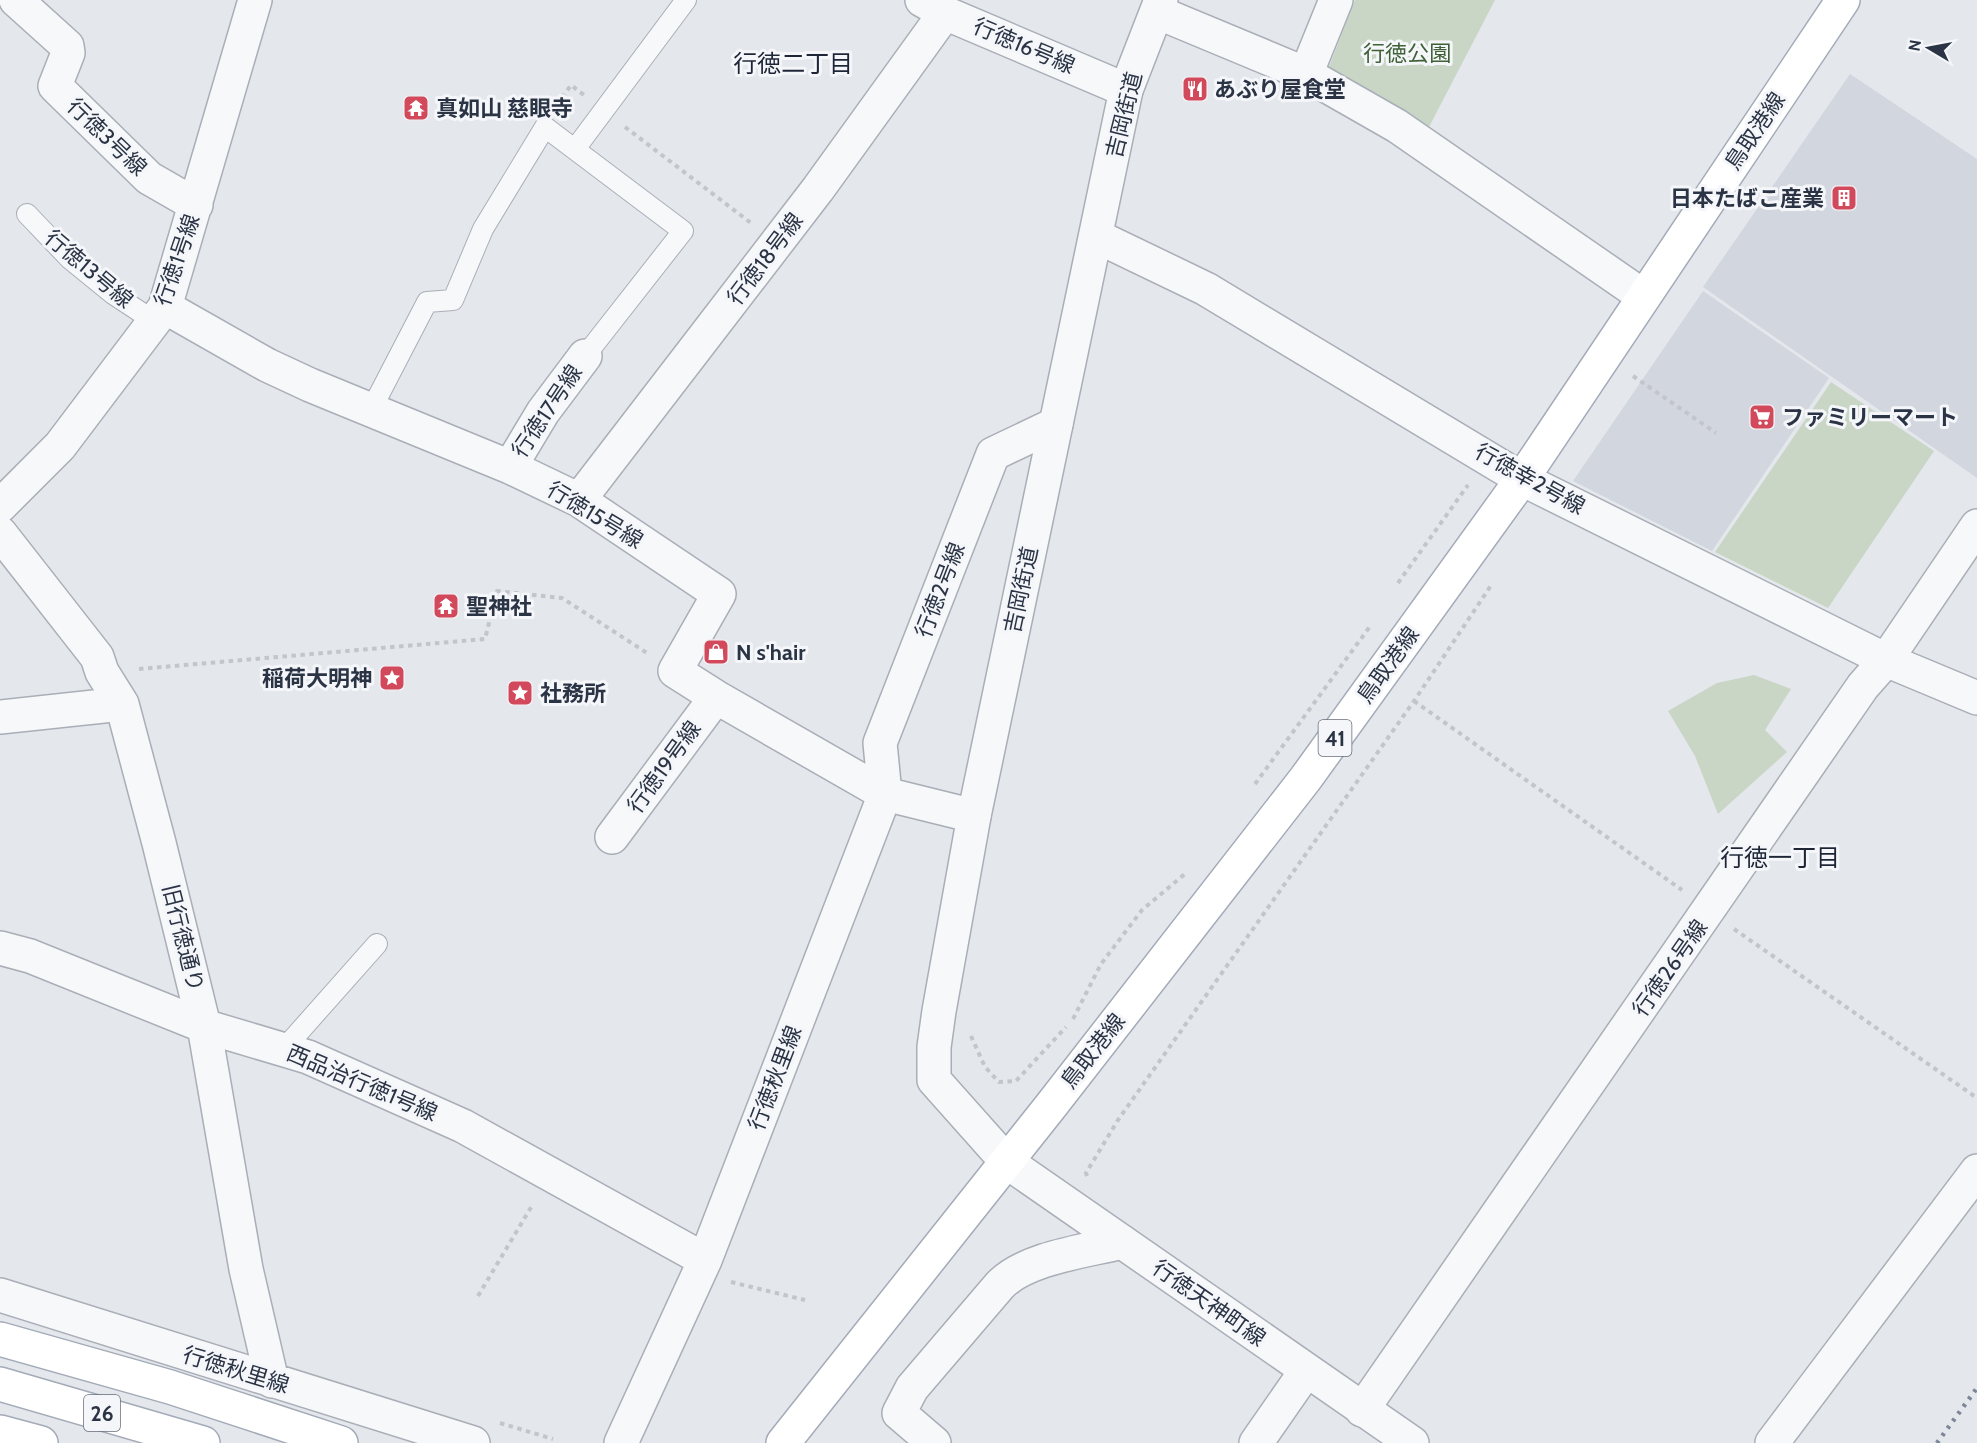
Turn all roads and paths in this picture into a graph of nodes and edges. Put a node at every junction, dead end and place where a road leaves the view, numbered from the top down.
1 (16, 0) edge
2 (255, 0) edge
3 (686, 0) edge
4 (1336, 0) edge
5 (1843, 0) edge
6 (934, 6) edge
7 (1159, 6) edge
8 (1306, 74) junction
9 (1126, 90) junction
10 (604, 111) junction
11 (545, 127) junction
12 (575, 149) junction
13 (196, 205) junction
14 (27, 214) dead end
15 (1096, 236) junction
16 (777, 243) junction
17 (1643, 296) junction
18 (159, 314) junction
19 (585, 356) joint
20 (1632, 375) dead end
21 (371, 410) junction
22 (1056, 424) junction
23 (1716, 433) dead end
24 (510, 467) junction
25 (1473, 477) dead end
26 (1522, 478) junction
27 (579, 500) junction
28 (0, 506) edge
29 (1977, 526) edge
30 (0, 533) edge
31 (1493, 582) dead end
32 (1398, 583) dead end
33 (1375, 620) dead end
34 (1886, 660) junction
35 (675, 671) junction
36 (102, 672) junction
37 (716, 697) junction
38 (1977, 698) edge
39 (122, 704) junction
40 (0, 717) edge
41 (1250, 790) dead end
42 (885, 794) junction
43 (974, 816) junction
44 (612, 837) dead end
45 (1195, 866) dead end
46 (377, 944) dead end
47 (0, 948) edge
48 (204, 1026) junction
49 (970, 1034) dead end
50 (283, 1050) junction
51 (1007, 1162) junction
52 (1977, 1171) edge
53 (550, 1174) junction
54 (1089, 1184) dead end
55 (1122, 1242) junction
56 (714, 1270) junction
57 (0, 1295) edge
58 (478, 1296) dead end
59 (805, 1300) dead end
60 (0, 1339) edge
61 (1306, 1371) junction
62 (272, 1382) junction
63 (0, 1384) edge
64 (1362, 1410) junction
65 (0, 1432) edge
66 (483, 1432) edge
67 (553, 1439) dead end
68 (41, 1443) edge
69 (203, 1443) edge
70 (341, 1443) edge
71 (621, 1443) edge
72 (783, 1443) edge
73 (934, 1443) edge
74 (1256, 1443) edge
75 (1412, 1443) edge
76 (1772, 1443) edge

1 - 13 street, 行徳3号線
2 - 13 street, 行徳1号線
3 - 10 lane
4 - 8 street
5 - 17 main road, 鳥取港線 / 41
6 - 9 street, 行徳16号線
6 - 16 street, 行徳18号線
7 - 8 street
7 - 9 street, 吉岡街道
8 - 17 street
9 - 15 street, 吉岡街道
10 - 11 path
10 - 12 lane
10 - 16 path
11 - 12 lane
11 - 21 lane
12 - 19 lane
13 - 18 street, 行徳1号線
14 - 18 lane, 行徳13号線
15 - 22 street, 吉岡街道
15 - 26 street, 行徳幸2号線
16 - 27 street, 行徳18号線
17 - 26 main road, 鳥取港線 / 41
18 - 21 street, 行徳15号線
18 - 28 street, 行徳1号線
19 - 24 street, 行徳17号線
20 - 23 path
21 - 24 street, 行徳15号線
22 - 42 street, 行徳2号線
22 - 43 street, 吉岡街道
24 - 27 street, 行徳15号線
25 - 32 path
26 - 34 street, 行徳幸2号線
26 - 51 main road, 鳥取港線 / 41
27 - 35 street, 行徳15号線
29 - 34 street, 行徳26号線
30 - 36 street, 旧行徳通り
31 - 54 path
33 - 41 path
34 - 38 street, 行徳幸2号線
34 - 64 street, 行徳26号線
35 - 36 path
35 - 37 street
36 - 39 street, 旧行徳通り
37 - 42 street
37 - 44 street, 行徳19号線
39 - 40 street
39 - 48 street, 旧行徳通り
42 - 43 street
42 - 56 street, 行徳秋里線
43 - 51 street, 吉岡街道
45 - 49 path
46 - 50 lane
47 - 48 street, 西品治行徳1号線
48 - 50 street, 西品治行徳1号線
48 - 62 street, 旧行徳通り
50 - 53 street, 西品治行徳1号線
51 - 55 street, 行徳天神町線
51 - 72 main road, 鳥取港線 / 41
52 - 76 street
53 - 56 street, 西品治行徳1号線
53 - 58 path
55 - 61 street, 行徳天神町線
55 - 73 street
56 - 59 path
56 - 71 street, 行徳秋里線
57 - 62 street, 行徳秋里線
60 - 70 main road
61 - 64 street, 行徳天神町線
61 - 74 street
62 - 66 street, 行徳秋里線
63 - 69 main road, 26
64 - 75 street, 行徳天神町線
65 - 68 main road
66 - 67 path

